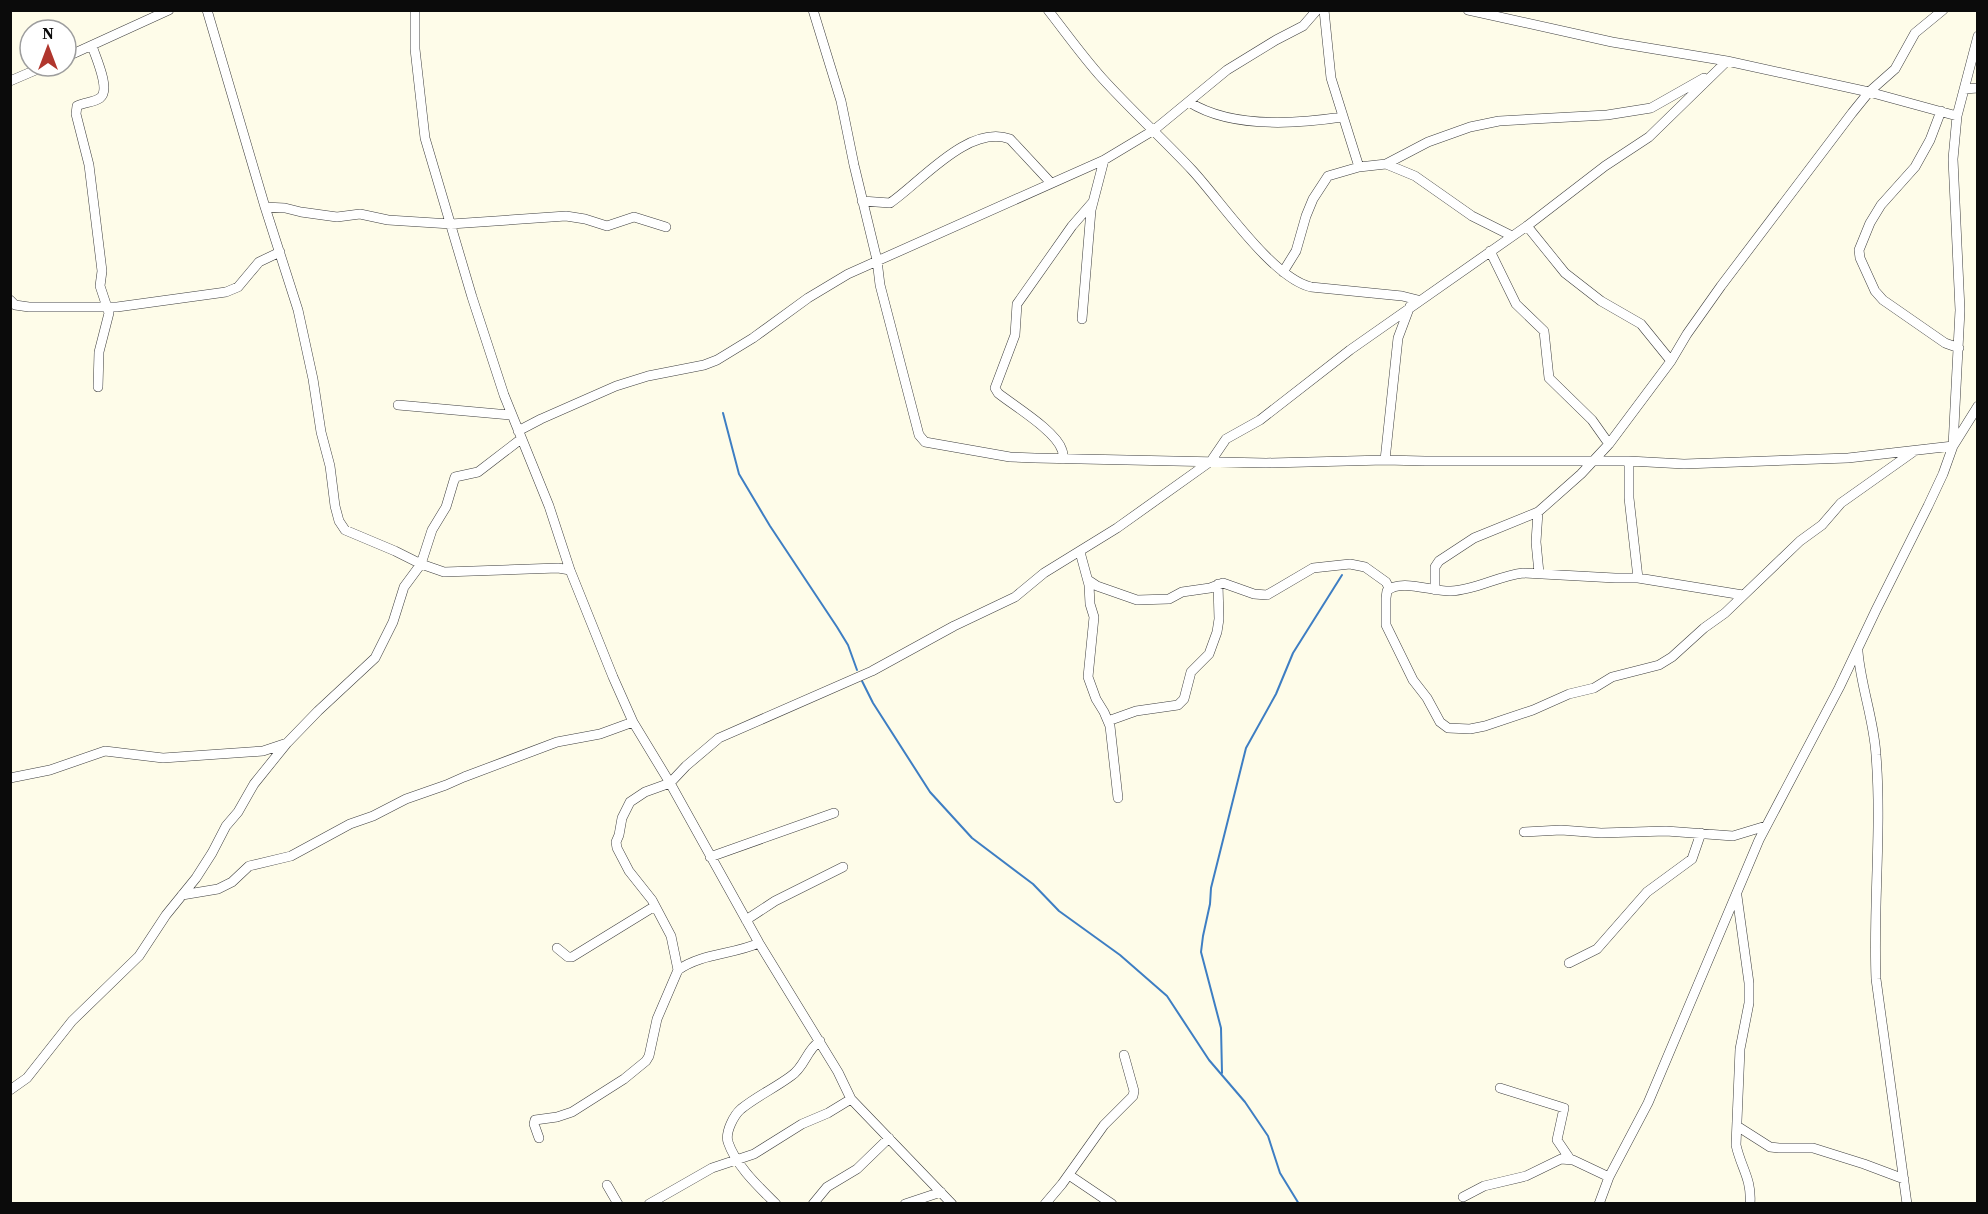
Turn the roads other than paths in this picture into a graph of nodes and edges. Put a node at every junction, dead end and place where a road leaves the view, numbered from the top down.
1 (169, 10) edge
2 (207, 10) edge
3 (415, 10) edge
4 (813, 10) edge
5 (1048, 10) edge
6 (1317, 10) edge
7 (1324, 10) edge
8 (1468, 10) edge
9 (1943, 10) edge
10 (1977, 36) edge
11 (92, 46) junction
12 (78, 52) edge
13 (1727, 61) junction
14 (1712, 75) junction
15 (1964, 88) junction
16 (1977, 88) edge
17 (1869, 92) junction
18 (1189, 102) junction
19 (1941, 111) junction
20 (1957, 116) junction
21 (1342, 117) junction
22 (1154, 130) junction
23 (1104, 160) junction
24 (1386, 164) junction
25 (1359, 167) junction
26 (1051, 183) junction
27 (862, 201) junction
28 (1092, 203) junction
29 (265, 207) junction
30 (451, 224) junction
31 (1527, 226) junction
32 (666, 227) dead end
33 (1512, 236) junction
34 (1490, 251) junction
35 (280, 252) junction
36 (877, 260) junction
37 (1283, 272) junction
38 (10, 300) edge
39 (1419, 300) junction
40 (1410, 306) junction
41 (106, 308) junction
42 (1082, 319) dead end
43 (1959, 348) junction
44 (1671, 361) junction
45 (98, 387) dead end
46 (398, 405) dead end
47 (1977, 406) edge
48 (511, 415) junction
49 (519, 435) junction
50 (1609, 444) junction
51 (1953, 446) junction
52 (1914, 450) junction
53 (1063, 459) junction
54 (1385, 460) junction
55 (1211, 461) junction
56 (1593, 461) junction
57 (1629, 461) junction
58 (1538, 512) junction
59 (1080, 552) junction
60 (421, 564) junction
61 (570, 570) junction
62 (1539, 573) junction
63 (1638, 578) junction
64 (1088, 580) junction
65 (1218, 584) junction
66 (1389, 588) junction
67 (1435, 590) junction
68 (1743, 595) junction
69 (1858, 649) junction
70 (1108, 721) junction
71 (633, 722) junction
72 (287, 743) junction
73 (10, 778) edge
74 (670, 783) junction
75 (1118, 798) dead end
76 (834, 813) dead end
77 (1766, 826) junction
78 (1524, 832) dead end
79 (1701, 833) junction
80 (710, 857) junction
81 (843, 867) dead end
82 (1737, 894) junction
83 (182, 895) junction
84 (655, 906) junction
85 (746, 920) junction
86 (759, 943) junction
87 (557, 948) dead end
88 (1569, 963) dead end
89 (678, 970) junction
90 (820, 1041) junction
91 (1124, 1055) dead end
92 (1500, 1088) dead end
93 (10, 1090) edge
94 (850, 1099) junction
95 (1737, 1126) junction
96 (539, 1138) dead end
97 (889, 1138) junction
98 (1570, 1159) junction
99 (738, 1160) junction
100 (1069, 1175) junction
101 (1609, 1178) junction
102 (1904, 1179) junction
103 (607, 1185) dead end
104 (941, 1192) junction
105 (1463, 1197) dead end
106 (667, 1200) edge
107 (918, 1202) edge
108 (618, 1203) edge
109 (649, 1203) edge
110 (776, 1203) edge
111 (813, 1203) edge
112 (905, 1203) edge
113 (952, 1203) edge
114 (1045, 1203) edge
115 (1112, 1203) edge
116 (1599, 1203) edge
117 (1750, 1203) edge
118 (1907, 1203) edge

1 - 11 street
2 - 29 street
3 - 30 street
4 - 27 street
5 - 22 street
6 - 18 street
7 - 21 street
8 - 13 street
9 - 17 street
10 - 15 street
11 - 12 street
11 - 41 street
13 - 14 street
13 - 17 street
14 - 24 street
14 - 31 street
15 - 16 street
15 - 20 street
17 - 19 street
17 - 44 street
18 - 21 street
18 - 22 street
19 - 20 street
19 - 43 street
20 - 43 street
21 - 25 street
22 - 23 street
22 - 37 street
23 - 26 street
23 - 28 street
24 - 25 street
24 - 33 street
25 - 37 street
26 - 27 street
26 - 36 street
27 - 36 street
28 - 42 street
28 - 53 street
29 - 30 street
29 - 35 street
30 - 32 street
30 - 48 street
31 - 33 street
31 - 44 street
33 - 34 street
34 - 39 street
34 - 50 street
35 - 41 street
35 - 60 street
36 - 49 street
36 - 53 street
37 - 39 street
38 - 41 street
39 - 40 street
40 - 54 street
40 - 55 street
41 - 45 street
43 - 51 street
44 - 50 street
46 - 48 street
47 - 51 street
48 - 49 street
49 - 60 street
49 - 61 street
50 - 56 street
51 - 52 street
51 - 69 street
52 - 57 street
52 - 68 street
53 - 55 street
54 - 55 street
54 - 56 street
55 - 59 street
56 - 57 street
56 - 58 street
57 - 63 street
58 - 62 street
58 - 67 street
59 - 64 street
59 - 74 street
60 - 61 street
60 - 72 street
61 - 71 street
62 - 63 street
62 - 67 street
63 - 68 street
64 - 65 street
64 - 70 street
65 - 66 street
65 - 70 street
66 - 67 street
66 - 68 street
69 - 77 street
69 - 102 street
70 - 75 street
71 - 74 street
71 - 83 street
72 - 73 street
72 - 83 street
74 - 80 street
74 - 84 street
76 - 80 street
77 - 79 street
77 - 82 street
78 - 79 street
79 - 88 street
80 - 85 street
81 - 85 street
82 - 95 street
82 - 101 street
83 - 93 street
84 - 87 street
84 - 89 street
85 - 86 street
86 - 89 street
86 - 90 street
89 - 96 street
90 - 94 street
90 - 99 street
91 - 100 street
92 - 98 street
94 - 97 street
94 - 99 street
95 - 102 street
95 - 117 street
97 - 104 street
97 - 111 street
98 - 101 street
98 - 105 street
99 - 106 street
99 - 110 street
100 - 114 street
100 - 115 street
101 - 116 street
102 - 118 street
103 - 108 street
104 - 107 street
104 - 113 street
106 - 109 street
107 - 112 street

